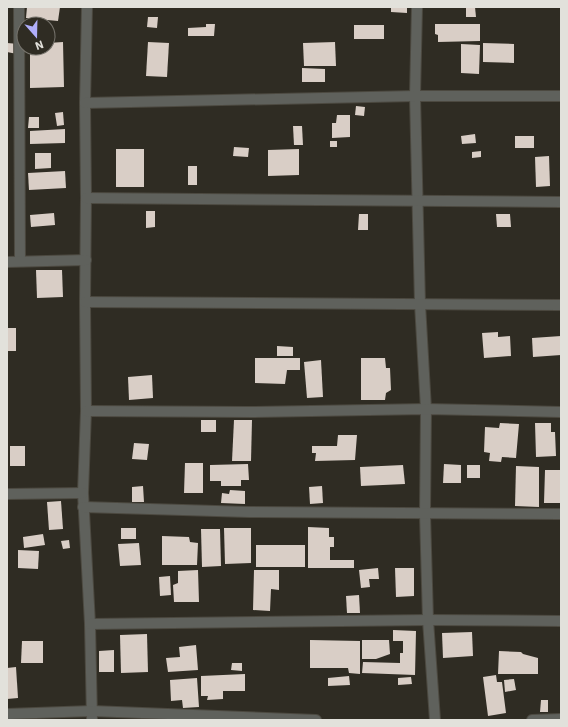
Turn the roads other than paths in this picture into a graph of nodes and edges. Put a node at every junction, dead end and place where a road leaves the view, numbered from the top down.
1 (19, 7) edge
2 (87, 7) edge
3 (417, 7) edge
4 (415, 96) junction
5 (561, 96) edge
6 (85, 103) junction
7 (86, 198) junction
8 (418, 201) junction
9 (561, 202) edge
10 (86, 260) junction
11 (7, 262) edge
12 (20, 262) junction
13 (85, 302) junction
14 (420, 304) junction
15 (561, 305) edge
16 (426, 409) junction
17 (86, 411) junction
18 (561, 412) edge
19 (83, 493) junction
20 (7, 494) edge
21 (83, 507) junction
22 (425, 514) junction
23 (561, 514) edge
24 (428, 620) junction
25 (561, 621) edge
26 (90, 624) junction
27 (7, 714) edge
28 (92, 715) edge
29 (561, 719) edge
30 (316, 720) edge
31 (435, 720) edge
32 (532, 720) edge

1 - 12 street
2 - 6 street
3 - 4 street
4 - 5 street
4 - 6 street
4 - 8 street
6 - 7 street
7 - 8 street
7 - 10 street
8 - 9 street
8 - 14 street
10 - 12 street
10 - 13 street
11 - 12 street
13 - 14 street
13 - 17 street
14 - 15 street
14 - 16 street
16 - 17 street
16 - 18 street
16 - 22 street
17 - 19 street
19 - 20 street
19 - 21 street
21 - 22 street
21 - 26 street
22 - 23 street
22 - 24 street
24 - 25 street
24 - 26 street
24 - 31 street
26 - 28 street
27 - 28 street
28 - 30 street
29 - 32 street

